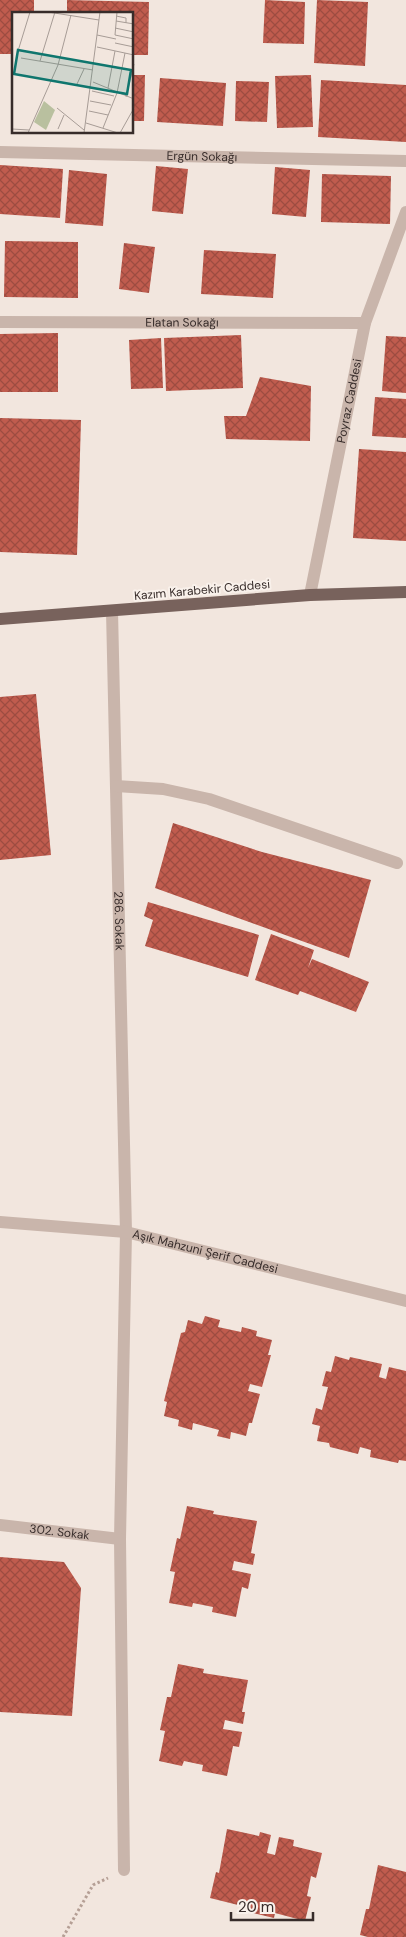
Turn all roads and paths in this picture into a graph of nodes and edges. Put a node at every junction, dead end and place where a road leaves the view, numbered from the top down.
1 (0, 152) edge
2 (406, 161) edge
3 (406, 212) edge
4 (0, 322) edge
5 (365, 323) junction
6 (406, 592) edge
7 (310, 595) junction
8 (112, 611) junction
9 (0, 619) edge
10 (116, 786) junction
11 (397, 863) dead end
12 (0, 1222) edge
13 (126, 1232) junction
14 (406, 1301) edge
15 (0, 1525) edge
16 (120, 1539) junction
17 (124, 1870) joint
18 (63, 1937) edge

1 - 2 street, Ergün Sokağı
3 - 5 street, Poyraz Caddesi
4 - 5 street, Elatan Sokağı
5 - 7 street, Poyraz Caddesi
6 - 7 main road, Kazım Karabekir Caddesi
7 - 8 main road, Kazım Karabekir Caddesi
8 - 9 main road, Kazım Karabekir Caddesi
8 - 10 street, 286. Sokak
10 - 11 street
10 - 13 street, 286. Sokak
12 - 13 street, Aşık Mahzuni Şerif Caddesi
13 - 14 street, Aşık Mahzuni Şerif Caddesi
13 - 16 street, 286. Sokak
15 - 16 street, 302. Sokak
16 - 17 street, 286. Sokak
17 - 18 path

